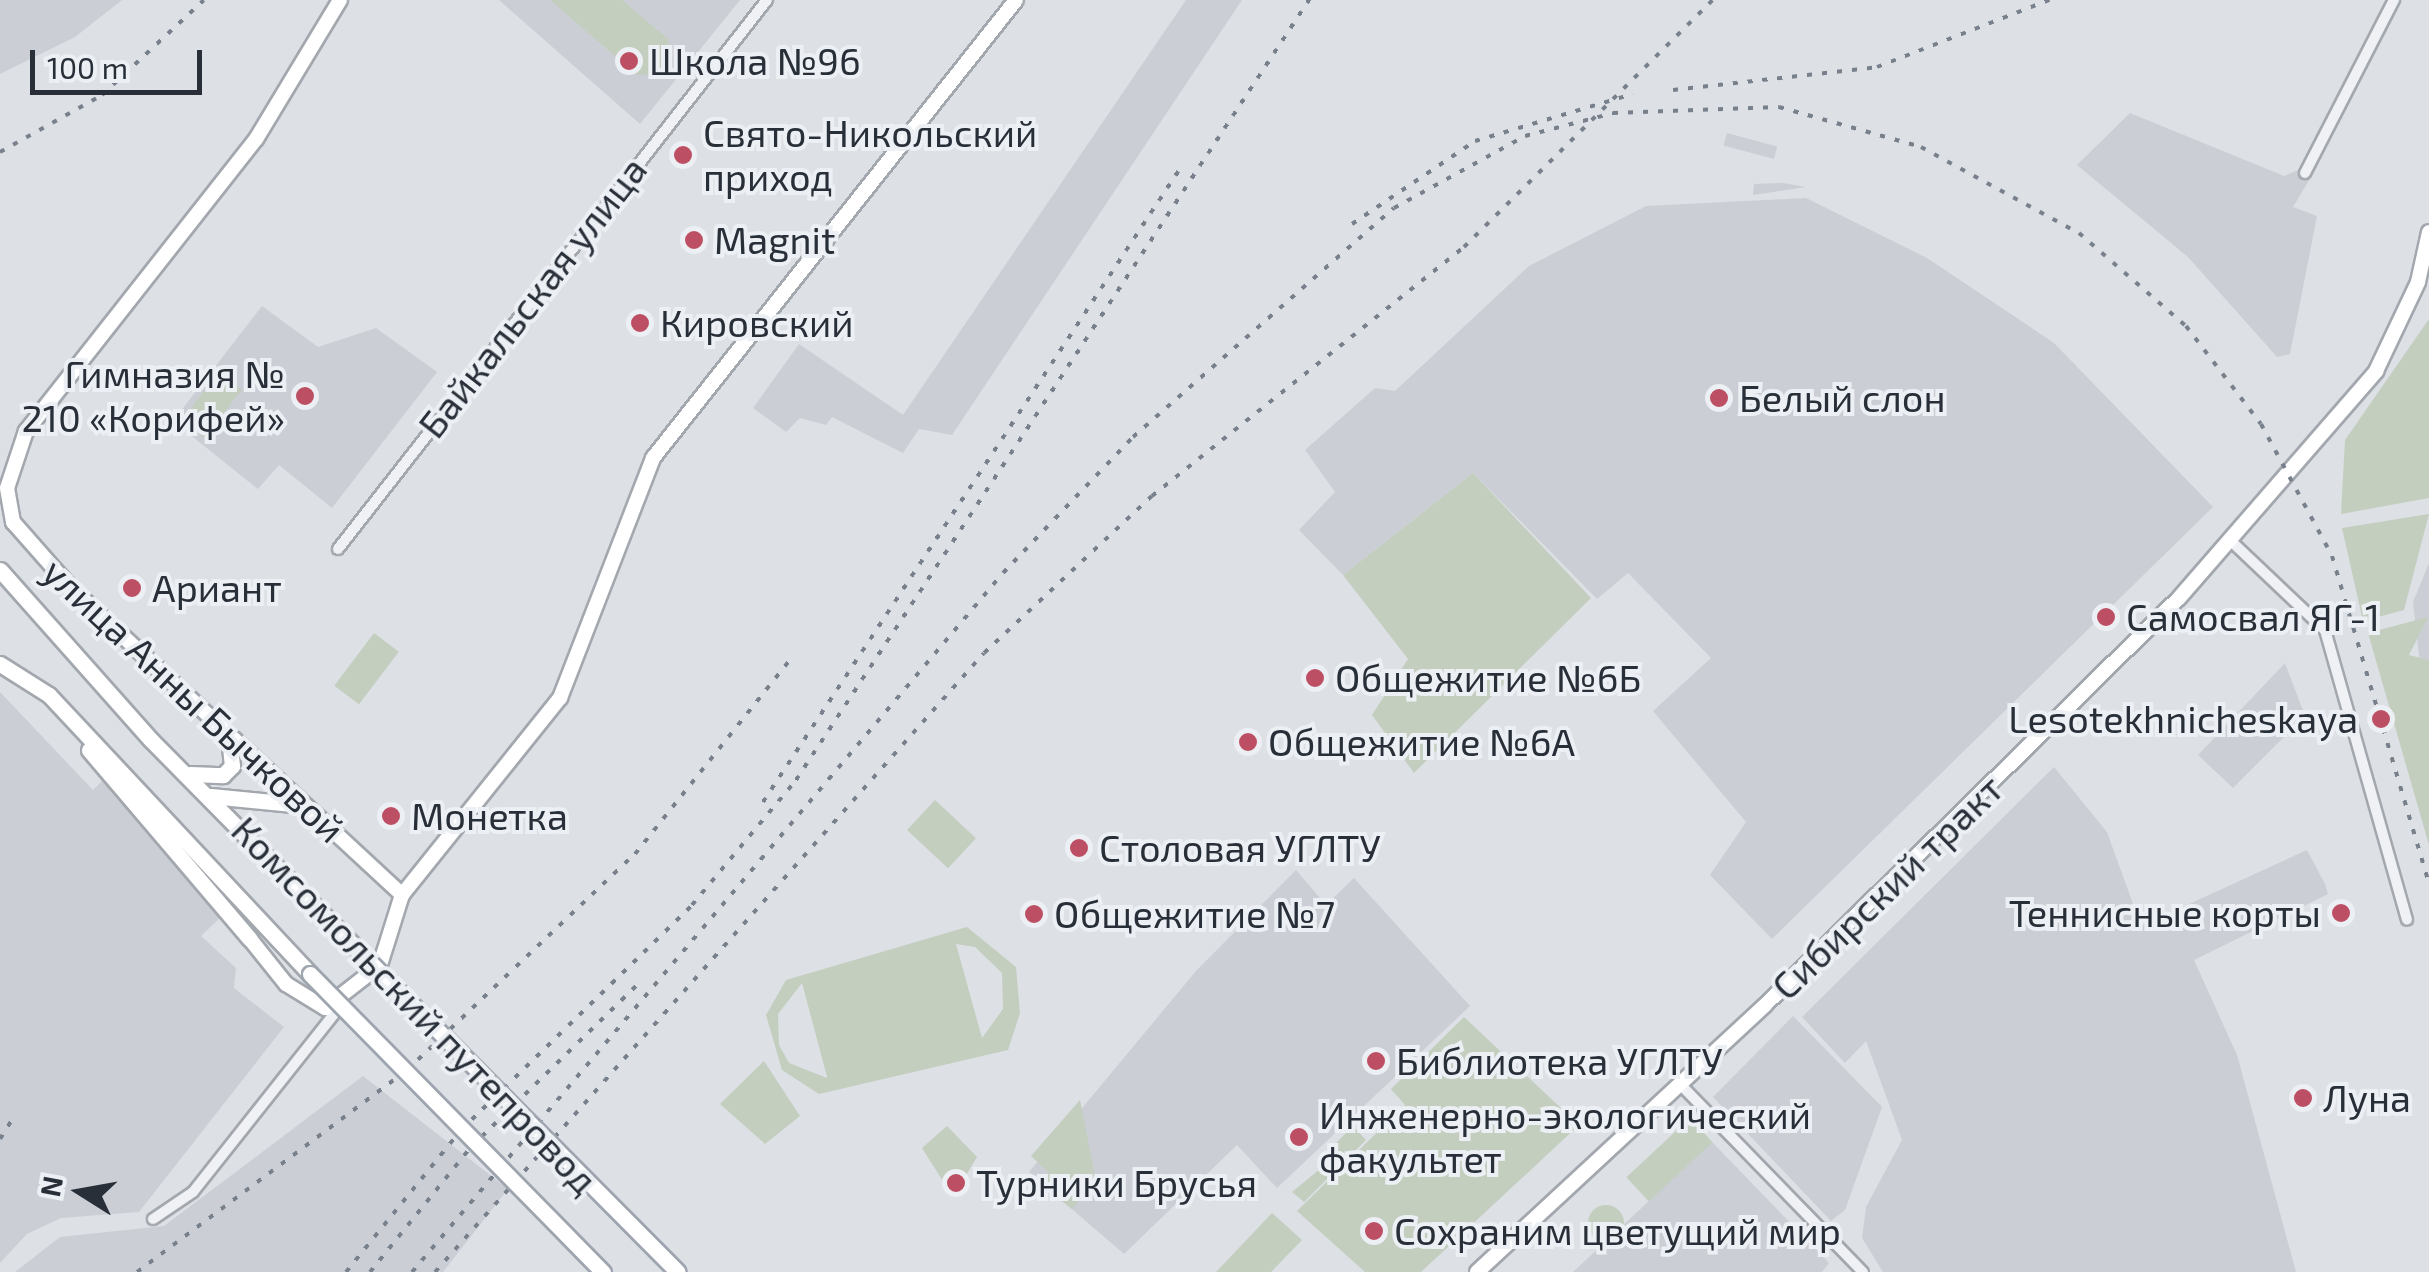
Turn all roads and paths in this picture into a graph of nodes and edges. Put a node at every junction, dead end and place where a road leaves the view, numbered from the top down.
1 (340, 0) edge
2 (767, 0) edge
3 (1016, 0) edge
4 (2394, 0) edge
5 (2305, 173) dead end
6 (2429, 232) edge
7 (2230, 540) junction
8 (338, 549) dead end
9 (0, 570) edge
10 (0, 664) edge
11 (229, 738) junction
12 (185, 772) junction
13 (210, 796) junction
14 (303, 805) junction
15 (402, 895) junction
16 (2407, 920) dead end
17 (250, 939) joint
18 (344, 1002) junction
19 (1680, 1085) junction
20 (153, 1219) dead end
21 (603, 1272) edge
22 (678, 1272) edge
23 (1477, 1272) edge
24 (1864, 1272) edge

1 - 11 street, улица Анны Бычковой
2 - 8 street, Байкальская улица
3 - 15 street
4 - 5 street
6 - 7 street, Сибирский тракт
7 - 16 street
7 - 19 street, Сибирский тракт
9 - 12 main road, Комсомольский путепровод
10 - 17 main road
10 - 21 main road, Комсомольский путепровод, bridge
11 - 12 main road
11 - 14 street, улица Анны Бычковой
12 - 13 main road, Комсомольский путепровод
13 - 14 main road
13 - 22 main road, Комсомольский путепровод, bridge
14 - 15 street, улица Анны Бычковой
15 - 18 street
17 - 18 street
18 - 20 street
19 - 23 street, Сибирский тракт
19 - 24 street

